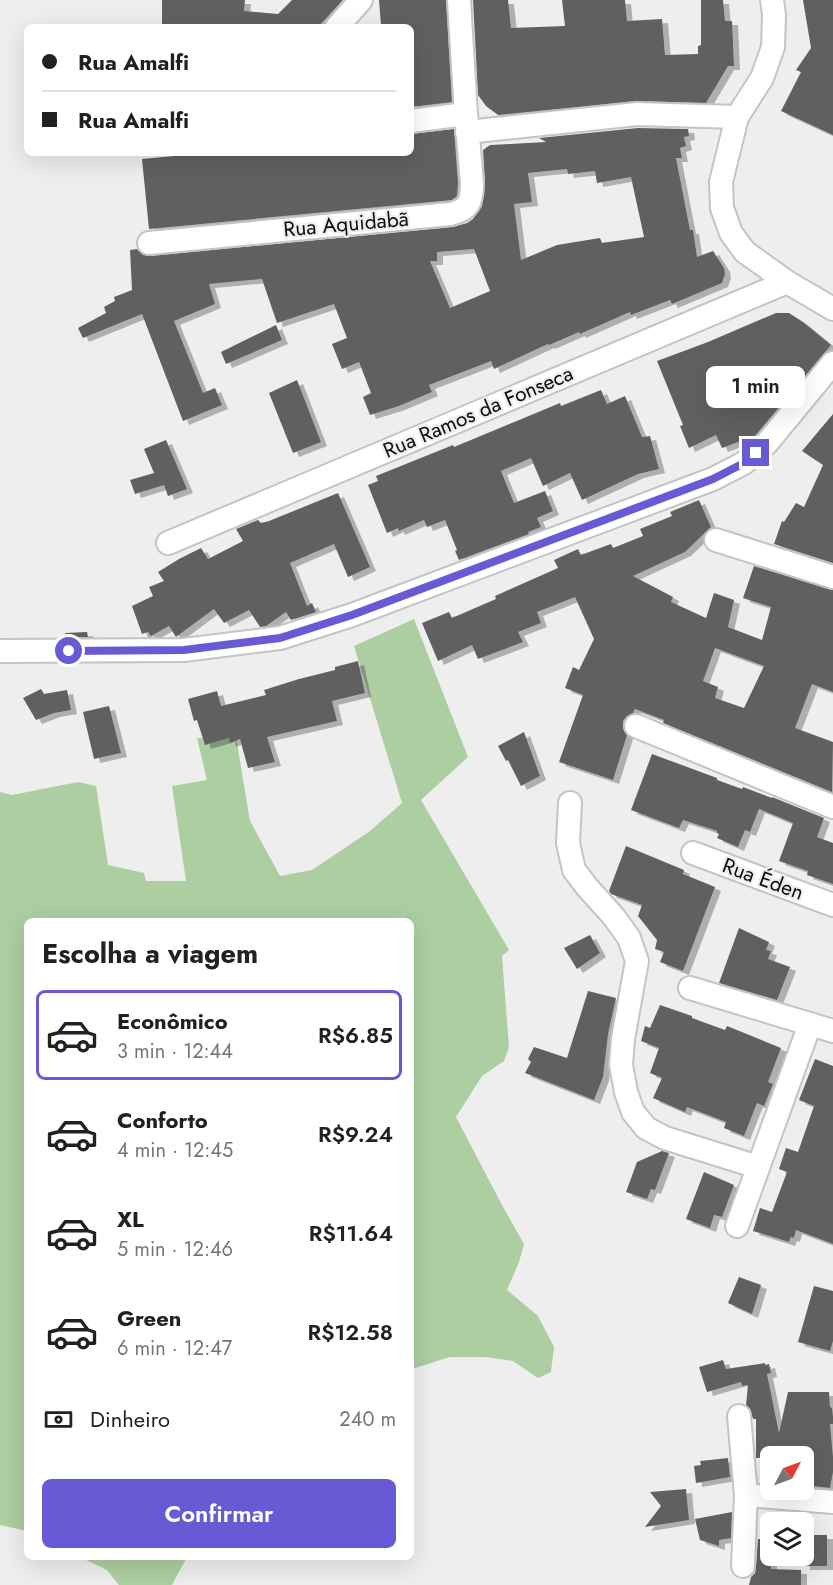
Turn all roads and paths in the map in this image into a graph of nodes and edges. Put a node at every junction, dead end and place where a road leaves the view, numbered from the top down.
1 (361, 0) edge
2 (459, 0) edge
3 (772, 0) edge
4 (340, 24) edge
5 (737, 117) junction
6 (414, 121) edge
7 (467, 123) junction
8 (148, 243) dead end
9 (787, 282) junction
10 (833, 309) edge
11 (833, 363) edge
12 (716, 540) dead end
13 (168, 543) dead end
14 (833, 577) edge
15 (0, 651) edge
16 (636, 726) dead end
17 (570, 803) dead end
18 (833, 807) edge
19 (693, 853) dead end
20 (833, 904) edge
21 (690, 988) dead end
22 (810, 1024) junction
23 (833, 1031) edge
24 (758, 1167) junction
25 (737, 1226) dead end
26 (739, 1416) dead end
27 (746, 1495) junction
28 (833, 1502) edge
29 (743, 1566) dead end

1 - 4 street
2 - 7 street, Rua Aquidabã
3 - 5 street
5 - 7 street
5 - 9 street
6 - 7 street
7 - 8 street, Rua Aquidabã
9 - 10 street
9 - 13 street, Rua Ramos da Fonseca
11 - 15 street
12 - 14 street
16 - 18 street
17 - 24 street
19 - 20 street, Rua Éden
21 - 22 street
22 - 23 street
22 - 24 street
24 - 25 street
26 - 27 street
27 - 28 street
27 - 29 street

